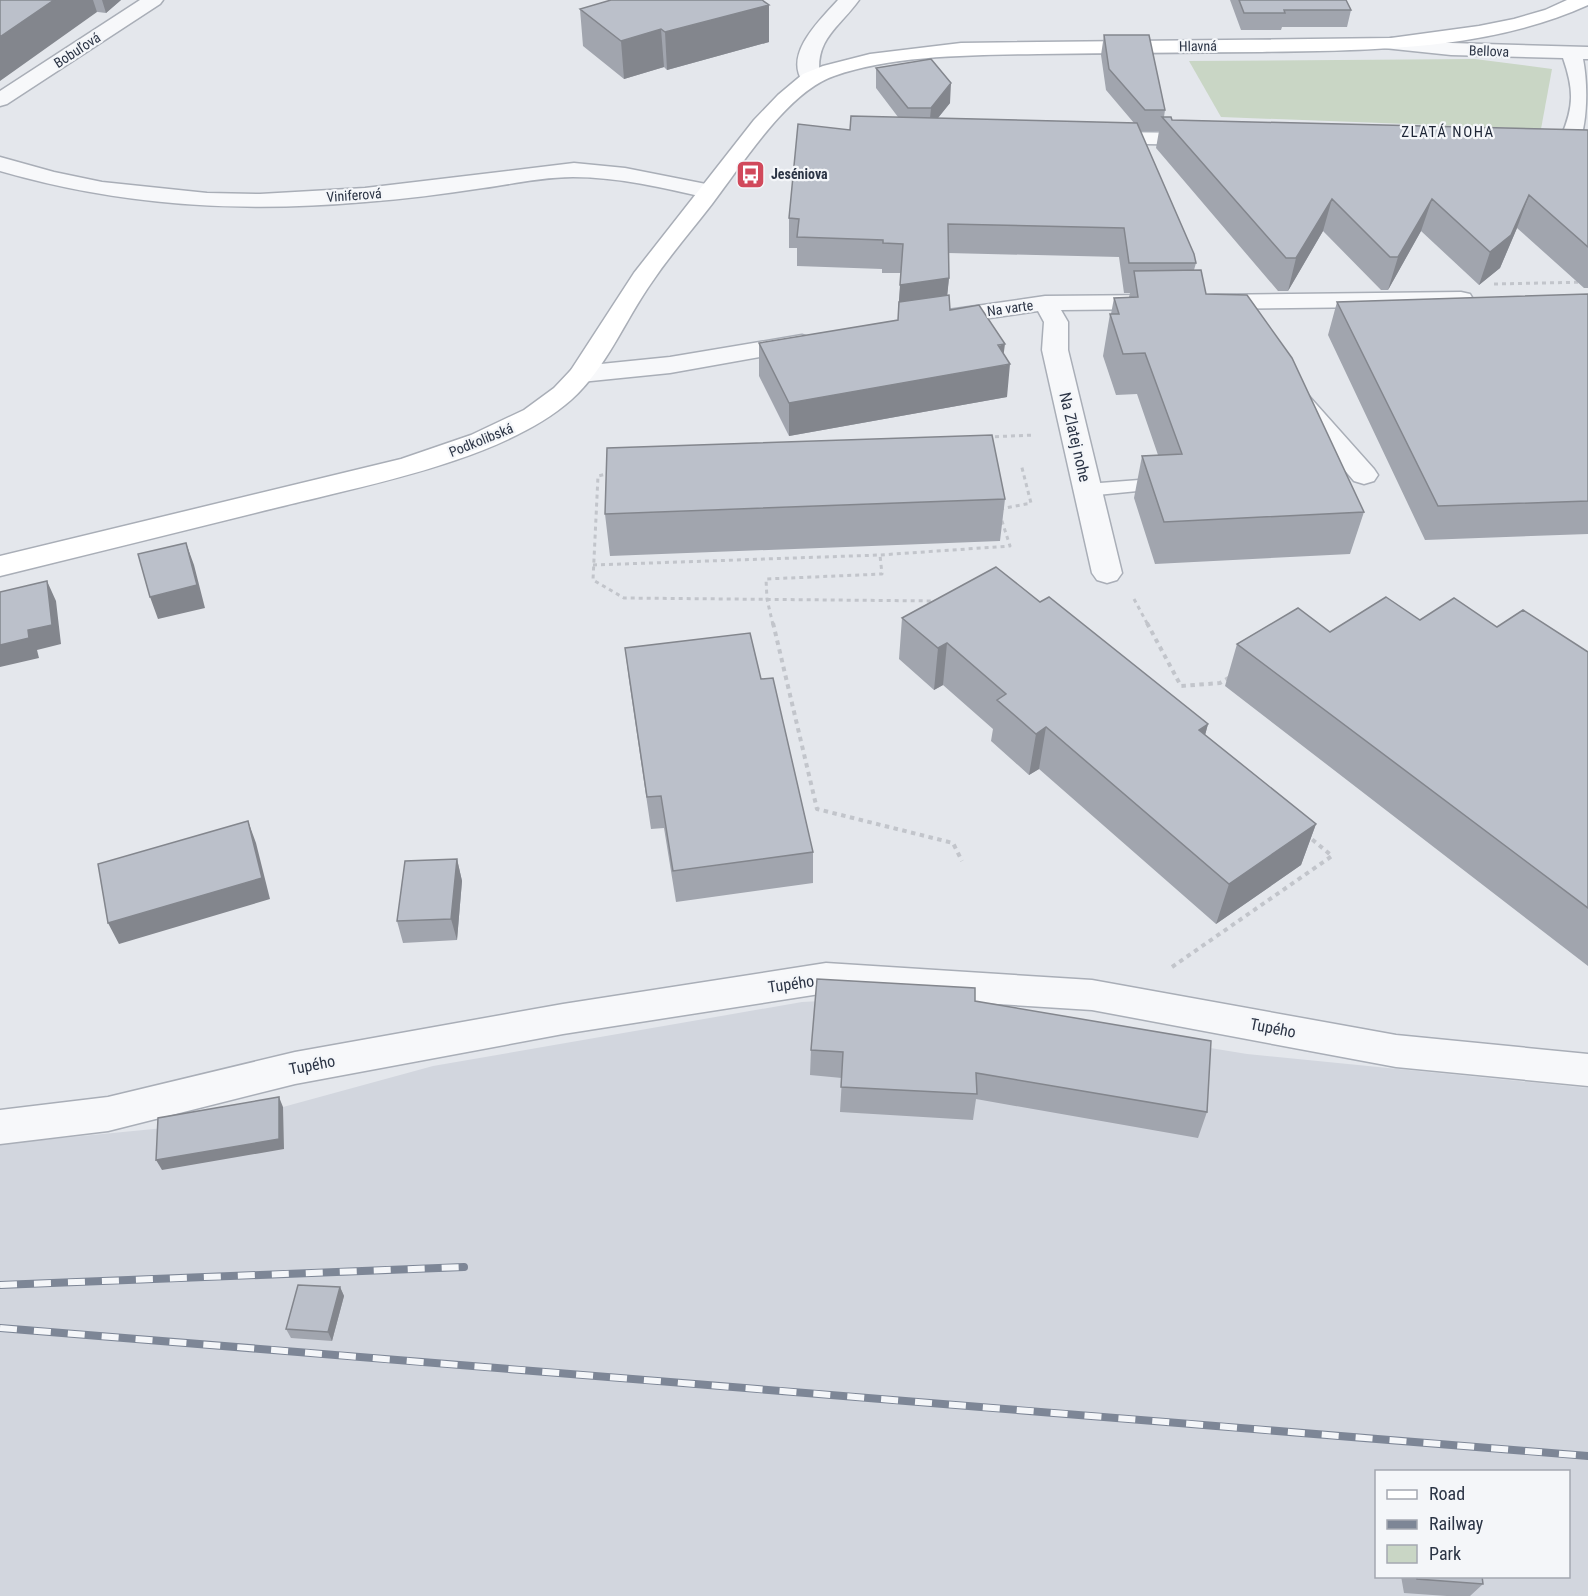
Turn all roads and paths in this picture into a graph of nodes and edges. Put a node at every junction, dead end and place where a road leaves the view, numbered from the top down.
1 (153, 0) edge
2 (849, 0) edge
3 (1584, 0) edge
4 (1391, 44) junction
5 (1582, 55) edge
6 (810, 78) junction
7 (0, 100) edge
8 (1081, 138) edge
9 (1224, 140) edge
10 (1521, 143) edge
11 (0, 164) edge
12 (708, 191) junction
13 (1484, 299) edge
14 (1229, 302) junction
15 (1045, 303) junction
16 (919, 321) edge
17 (1248, 330) edge
18 (820, 339) edge
19 (581, 374) junction
20 (1281, 377) edge
21 (1074, 434) junction
22 (980, 437) edge
23 (1021, 464) dead end
24 (621, 471) edge
25 (1364, 475) dead end
26 (1152, 486) edge
27 (1087, 490) junction
28 (879, 555) junction
29 (594, 565) junction
30 (0, 566) edge
31 (1107, 573) joint
32 (767, 599) junction
33 (939, 601) edge
34 (1240, 671) edge
35 (1305, 833) edge
36 (962, 861) dead end
37 (1171, 968) dead end
38 (1588, 1070) edge
39 (0, 1127) edge

1 - 7 street, Bobuľová
2 - 6 street
3 - 4 street, Hlavná
4 - 5 street, Bellova
4 - 6 street, Hlavná
5 - 10 street
6 - 12 street, Podkolibská
8 - 9 street
11 - 12 street, Viniferová
12 - 19 street, Podkolibská
13 - 14 street, Na varte
14 - 15 street, Na varte
14 - 17 street
15 - 16 street, Na varte
15 - 21 street, Na Zlatej nohe
18 - 19 street
19 - 30 street, Podkolibská
20 - 25 street
21 - 22 path
21 - 27 street, Na Zlatej nohe
23 - 28 path
24 - 29 path
26 - 27 lane
27 - 31 street, Na Zlatej nohe
28 - 29 path
28 - 32 path
29 - 32 path
31 - 34 path
32 - 33 path
32 - 36 path
35 - 37 path
38 - 39 street, Tupého

